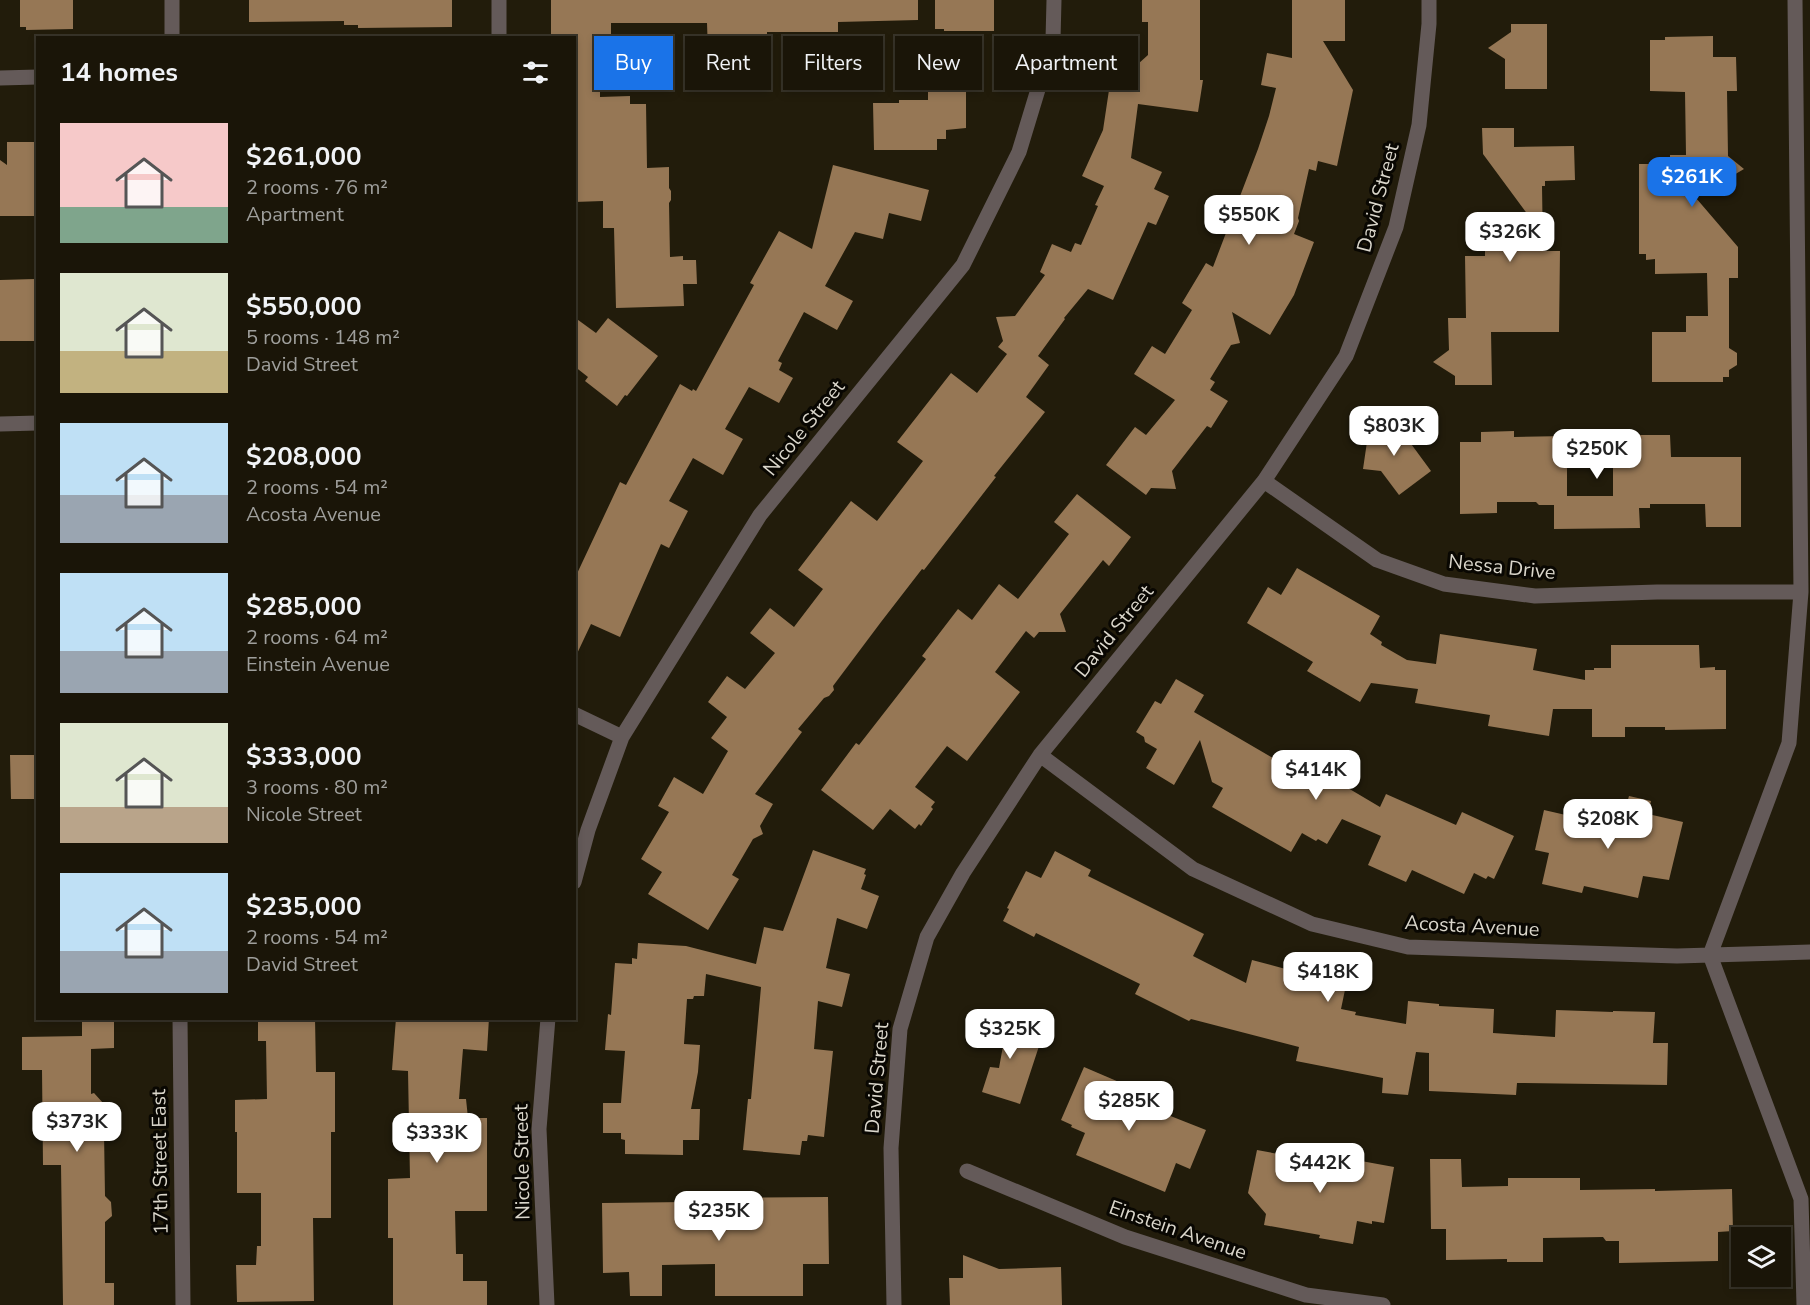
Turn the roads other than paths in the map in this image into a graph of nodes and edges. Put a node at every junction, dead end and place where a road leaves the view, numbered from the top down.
1 (171, 0) edge
2 (499, 0) edge
3 (1054, 0) edge
4 (1429, 0) edge
5 (1795, 0) edge
6 (172, 36) edge
7 (499, 36) edge
8 (36, 77) edge
9 (0, 78) edge
10 (36, 423) edge
11 (0, 424) edge
12 (1264, 480) junction
13 (1801, 592) junction
14 (576, 715) edge
15 (622, 737) junction
16 (1040, 755) junction
17 (576, 875) edge
18 (1810, 952) edge
19 (1710, 955) junction
20 (180, 1020) edge
21 (548, 1020) edge
22 (967, 1171) dead end
23 (183, 1305) edge
24 (547, 1305) edge
25 (894, 1305) edge
26 (1383, 1305) edge
27 (1804, 1305) edge

1 - 6 street
2 - 7 street
3 - 15 street, Nicole Street
4 - 12 street, David Street
5 - 13 street
8 - 9 street
10 - 11 street
12 - 13 street, Nessa Drive
12 - 16 street, David Street
13 - 19 street
14 - 15 street
15 - 17 street, Nicole Street
16 - 19 street, Acosta Avenue
16 - 25 street, David Street
18 - 19 street, Acosta Avenue
19 - 27 street
20 - 23 street, 17th Street East
21 - 24 street, Nicole Street
22 - 26 street, Einstein Avenue

